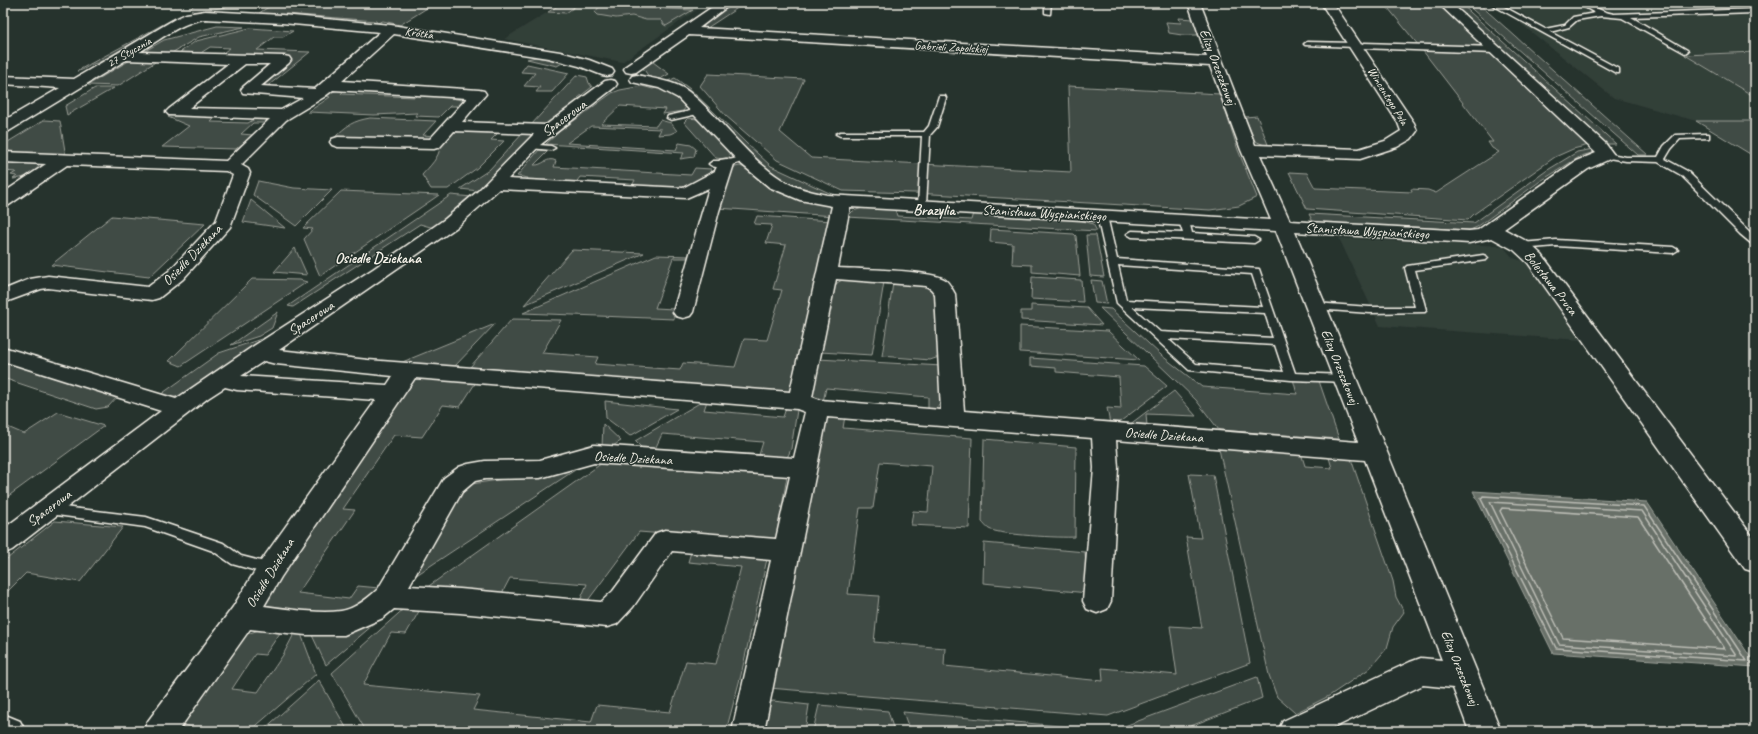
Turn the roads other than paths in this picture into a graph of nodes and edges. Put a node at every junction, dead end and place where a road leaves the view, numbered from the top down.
1 (192, 3) edge
2 (726, 3) edge
3 (1048, 3) edge
4 (1194, 3) edge
5 (1327, 3) edge
6 (1444, 3) edge
7 (1492, 3) edge
8 (1582, 3) edge
9 (261, 4) edge
10 (1755, 11) edge
11 (1048, 12) dead end
12 (1602, 14) junction
13 (228, 16) junction
14 (1623, 16) junction
15 (191, 17) junction
16 (391, 29) junction
17 (686, 31) junction
18 (1545, 31) junction
19 (1307, 44) dead end
20 (1359, 46) junction
21 (1495, 50) junction
22 (1684, 51) dead end
23 (122, 56) junction
24 (242, 60) junction
25 (1217, 62) junction
26 (1616, 71) dead end
27 (634, 74) junction
28 (609, 78) junction
29 (3, 80) edge
30 (76, 84) junction
31 (324, 89) junction
32 (942, 98) dead end
33 (699, 110) junction
34 (285, 115) junction
35 (671, 118) dead end
36 (450, 126) junction
37 (3, 128) edge
38 (548, 130) junction
39 (840, 134) dead end
40 (926, 134) junction
41 (1706, 136) dead end
42 (338, 142) dead end
43 (530, 146) junction
44 (551, 148) dead end
45 (1249, 150) junction
46 (1606, 155) junction
47 (3, 157) edge
48 (745, 158) junction
49 (64, 159) junction
50 (1660, 160) junction
51 (230, 166) junction
52 (720, 167) junction
53 (495, 184) junction
54 (3, 201) edge
55 (842, 202) junction
56 (922, 205) junction
57 (1102, 216) junction
58 (1285, 227) junction
59 (1186, 229) junction
60 (1492, 230) junction
61 (1132, 234) dead end
62 (1254, 240) dead end
63 (1755, 242) edge
64 (1521, 246) junction
65 (1673, 250) dead end
66 (1483, 258) dead end
67 (1112, 262) junction
68 (827, 273) junction
69 (3, 297) edge
70 (1122, 303) junction
71 (1316, 306) junction
72 (1269, 310) junction
73 (683, 312) dead end
74 (1158, 335) junction
75 (1280, 342) junction
76 (260, 352) junction
77 (3, 354) edge
78 (409, 370) junction
79 (1291, 376) junction
80 (223, 377) junction
81 (1344, 379) junction
82 (392, 392) junction
83 (808, 404) junction
84 (179, 408) junction
85 (953, 419) junction
86 (1103, 431) junction
87 (1374, 452) junction
88 (805, 468) junction
89 (47, 510) junction
90 (3, 542) edge
91 (787, 551) junction
92 (1755, 561) edge
93 (271, 569) junction
94 (388, 596) junction
95 (1097, 601) dead end
96 (243, 616) junction
97 (1462, 675) junction
98 (3, 729) edge
99 (9, 731) edge
100 (159, 731) edge
101 (748, 731) edge
102 (1294, 731) edge
103 (1485, 731) edge

1 - 15 street
2 - 17 street
3 - 11 lane
4 - 25 street, Elizy Orzeszkowej
5 - 20 street, Wincentego Pola
6 - 21 street
7 - 18 lane
8 - 12 lane
9 - 13 street, 27 Stycznia
10 - 14 lane
12 - 14 lane
12 - 18 lane
13 - 15 street, 27 Stycznia
13 - 16 street, Krótka
14 - 22 lane
15 - 23 street, 27 Stycznia
16 - 28 street, Krótka
16 - 31 street
17 - 25 street, Gabrieli Zapolskiej
17 - 27 street
18 - 26 lane
19 - 20 lane
20 - 21 street
20 - 45 street, Wincentego Pola
21 - 46 street
23 - 24 street
23 - 30 street, 27 Stycznia
24 - 31 street
24 - 34 street
25 - 45 street, Elizy Orzeszkowej
27 - 28 street
27 - 33 street, Stanisława Wyspiańskiego
28 - 38 street, Spacerowa
29 - 30 street
30 - 37 street, 27 Stycznia
31 - 34 street
31 - 36 street
32 - 40 lane
33 - 35 lane
33 - 48 street, Stanisława Wyspiańskiego
34 - 51 street
36 - 38 street
36 - 42 street
38 - 43 street, Spacerowa
39 - 40 lane
40 - 56 lane
41 - 50 lane
43 - 44 lane
43 - 53 street, Spacerowa
45 - 58 street, Elizy Orzeszkowej
46 - 50 lane
46 - 60 street
47 - 49 street
48 - 52 lane
48 - 55 street, Stanisława Wyspiańskiego
49 - 51 street
49 - 54 street
50 - 63 lane
51 - 69 street, Osiedle Dziekana
52 - 53 street
52 - 73 street
53 - 76 street, Spacerowa
55 - 56 street, Stanisława Wyspiańskiego
55 - 68 street
56 - 57 street, Stanisława Wyspiańskiego
57 - 59 street, Stanisława Wyspiańskiego
57 - 67 lane
58 - 59 street, Stanisława Wyspiańskiego
58 - 60 street, Stanisława Wyspiańskiego
58 - 71 street, Elizy Orzeszkowej
59 - 61 lane
59 - 62 lane
60 - 64 street, Bolesława Prusa
64 - 65 lane
64 - 92 street, Bolesława Prusa
66 - 71 lane
67 - 70 lane
67 - 72 lane
68 - 83 street
68 - 85 street
70 - 72 lane
70 - 74 lane
71 - 81 street, Elizy Orzeszkowej
72 - 75 lane
74 - 75 lane
74 - 79 lane
75 - 79 lane
76 - 78 street, Osiedle Dziekana
76 - 80 street, Spacerowa
77 - 84 street
78 - 82 street, Osiedle Dziekana
78 - 83 street, Osiedle Dziekana
79 - 81 lane
80 - 82 street
80 - 84 street, Spacerowa
81 - 87 street, Elizy Orzeszkowej
82 - 93 street, Osiedle Dziekana
83 - 85 street, Osiedle Dziekana
83 - 88 street
84 - 89 street, Spacerowa
85 - 86 street, Osiedle Dziekana
86 - 87 street, Osiedle Dziekana
86 - 95 street
87 - 97 street, Elizy Orzeszkowej
88 - 91 street
88 - 94 street, Osiedle Dziekana
89 - 90 street, Spacerowa
89 - 93 lane
91 - 94 street
91 - 101 street
93 - 96 street, Osiedle Dziekana
94 - 96 street, Osiedle Dziekana
96 - 100 street, Osiedle Dziekana
97 - 102 street
97 - 103 street, Elizy Orzeszkowej
98 - 99 street

